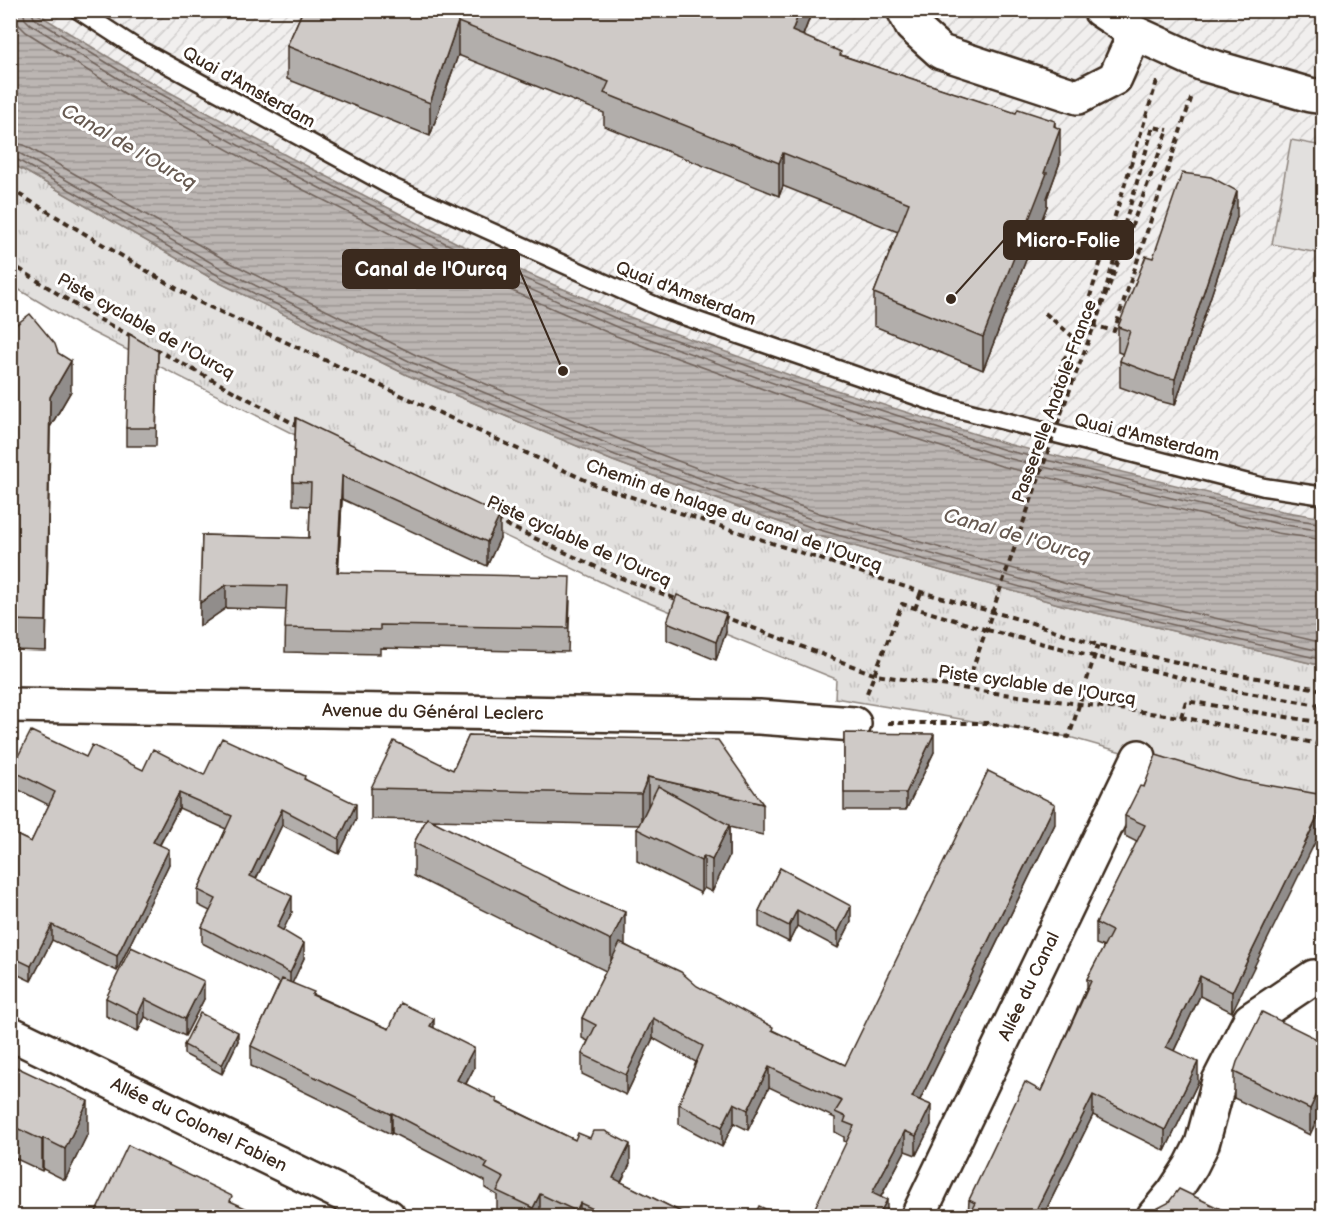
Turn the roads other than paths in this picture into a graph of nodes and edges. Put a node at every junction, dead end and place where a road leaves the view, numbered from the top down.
1 (78, 10) edge
2 (904, 10) edge
3 (1100, 10) edge
4 (1135, 33) junction
5 (1323, 97) edge
6 (1323, 496) edge
7 (10, 705) edge
8 (854, 724) road end
9 (1139, 757) dead end
10 (1314, 977) dead end
11 (10, 1033) edge
12 (388, 1216) edge
13 (918, 1216) edge
14 (1154, 1216) edge

1 - 6 lane, Quai d'Amsterdam
2 - 4 street
3 - 4 street
4 - 5 street
7 - 8 street, Avenue du Général Leclerc
9 - 13 street, Allée du Canal
10 - 14 street
11 - 12 street, Allée du Colonel Fabien

